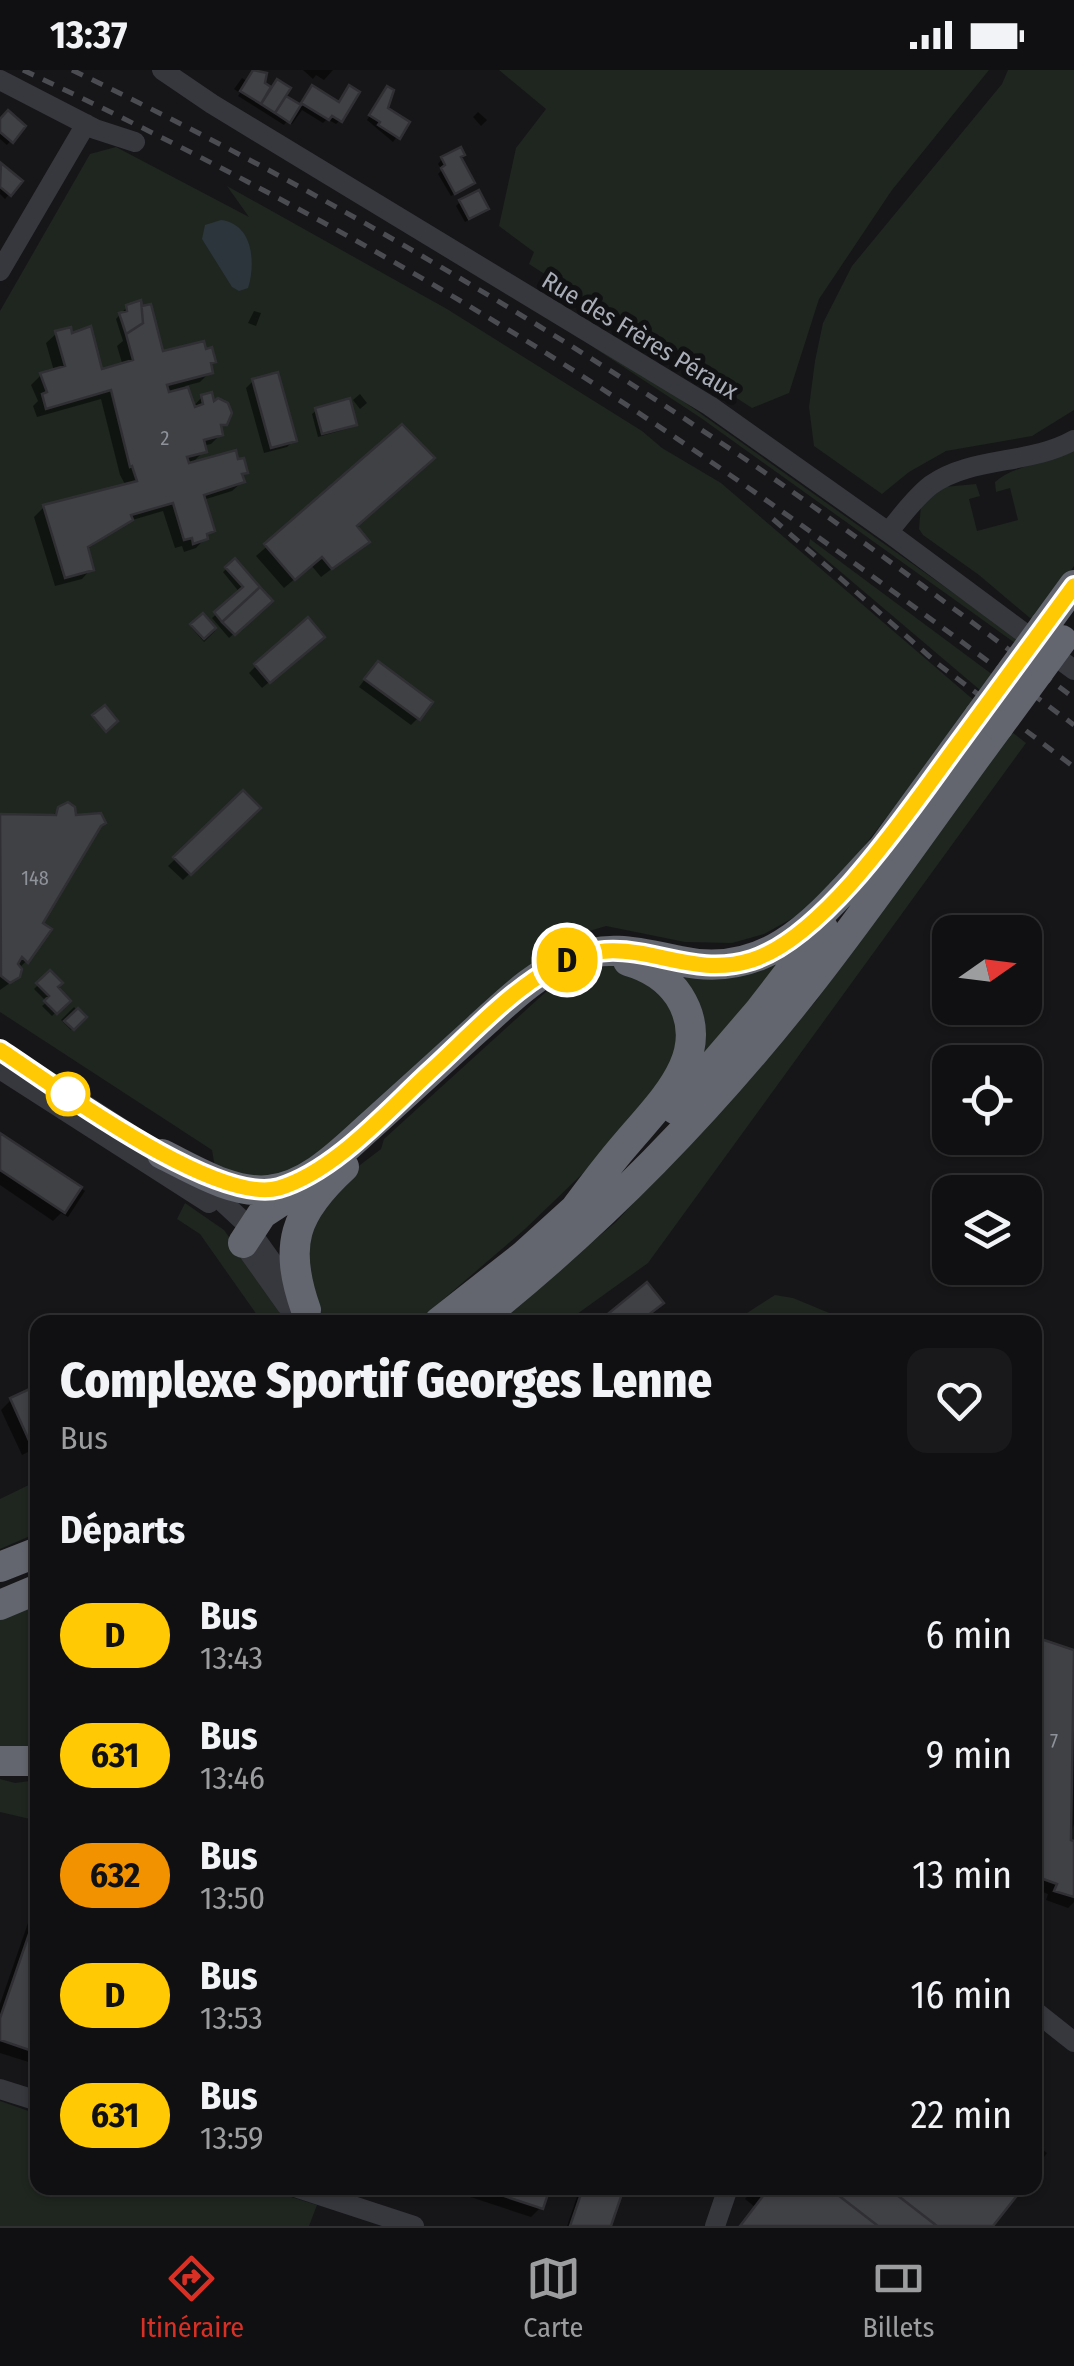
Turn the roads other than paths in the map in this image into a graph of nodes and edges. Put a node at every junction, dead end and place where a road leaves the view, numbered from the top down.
1 (162, 70) edge
2 (0, 80) edge
3 (86, 124) junction
4 (135, 142) dead end
5 (0, 271) edge
6 (1074, 440) edge
7 (888, 532) junction
8 (1074, 586) edge
9 (1060, 629) edge
10 (1074, 670) edge
11 (989, 721) junction
12 (881, 850) junction
13 (0, 1050) edge
14 (0, 1069) edge
15 (340, 1153) junction
16 (162, 1154) junction
17 (309, 1204) junction
18 (572, 1213) junction
19 (250, 1237) junction
20 (304, 1315) edge
21 (305, 1315) edge
22 (448, 1315) edge
23 (485, 1315) edge
24 (30, 1555) edge
25 (0, 1567) edge
26 (30, 1579) edge
27 (0, 1590) edge
28 (30, 1592) edge
29 (0, 1605) edge
30 (0, 1761) edge
31 (30, 1762) edge
32 (30, 1772) edge
33 (0, 1773) edge
34 (1042, 2017) edge
35 (1074, 2042) edge
36 (0, 2089) edge
37 (30, 2098) edge
38 (319, 2195) edge
39 (726, 2195) edge
40 (414, 2226) edge
41 (715, 2226) edge

1 - 7 street, Rue des Frères Péraux
2 - 3 street
3 - 4 street
3 - 5 street
6 - 7 street
7 - 10 street, Rue des Frères Péraux
8 - 9 highway
9 - 11 highway, bridge
11 - 12 highway
11 - 23 highway
12 - 15 highway
12 - 18 highway
13 - 16 street
14 - 19 street
15 - 16 highway
15 - 19 highway
16 - 19 street
17 - 18 highway
17 - 19 highway
17 - 21 highway
18 - 22 highway
19 - 20 street
24 - 25 highway
26 - 27 highway
28 - 29 highway
30 - 31 highway
32 - 33 highway
34 - 35 street
36 - 37 street
38 - 40 street
39 - 41 street

